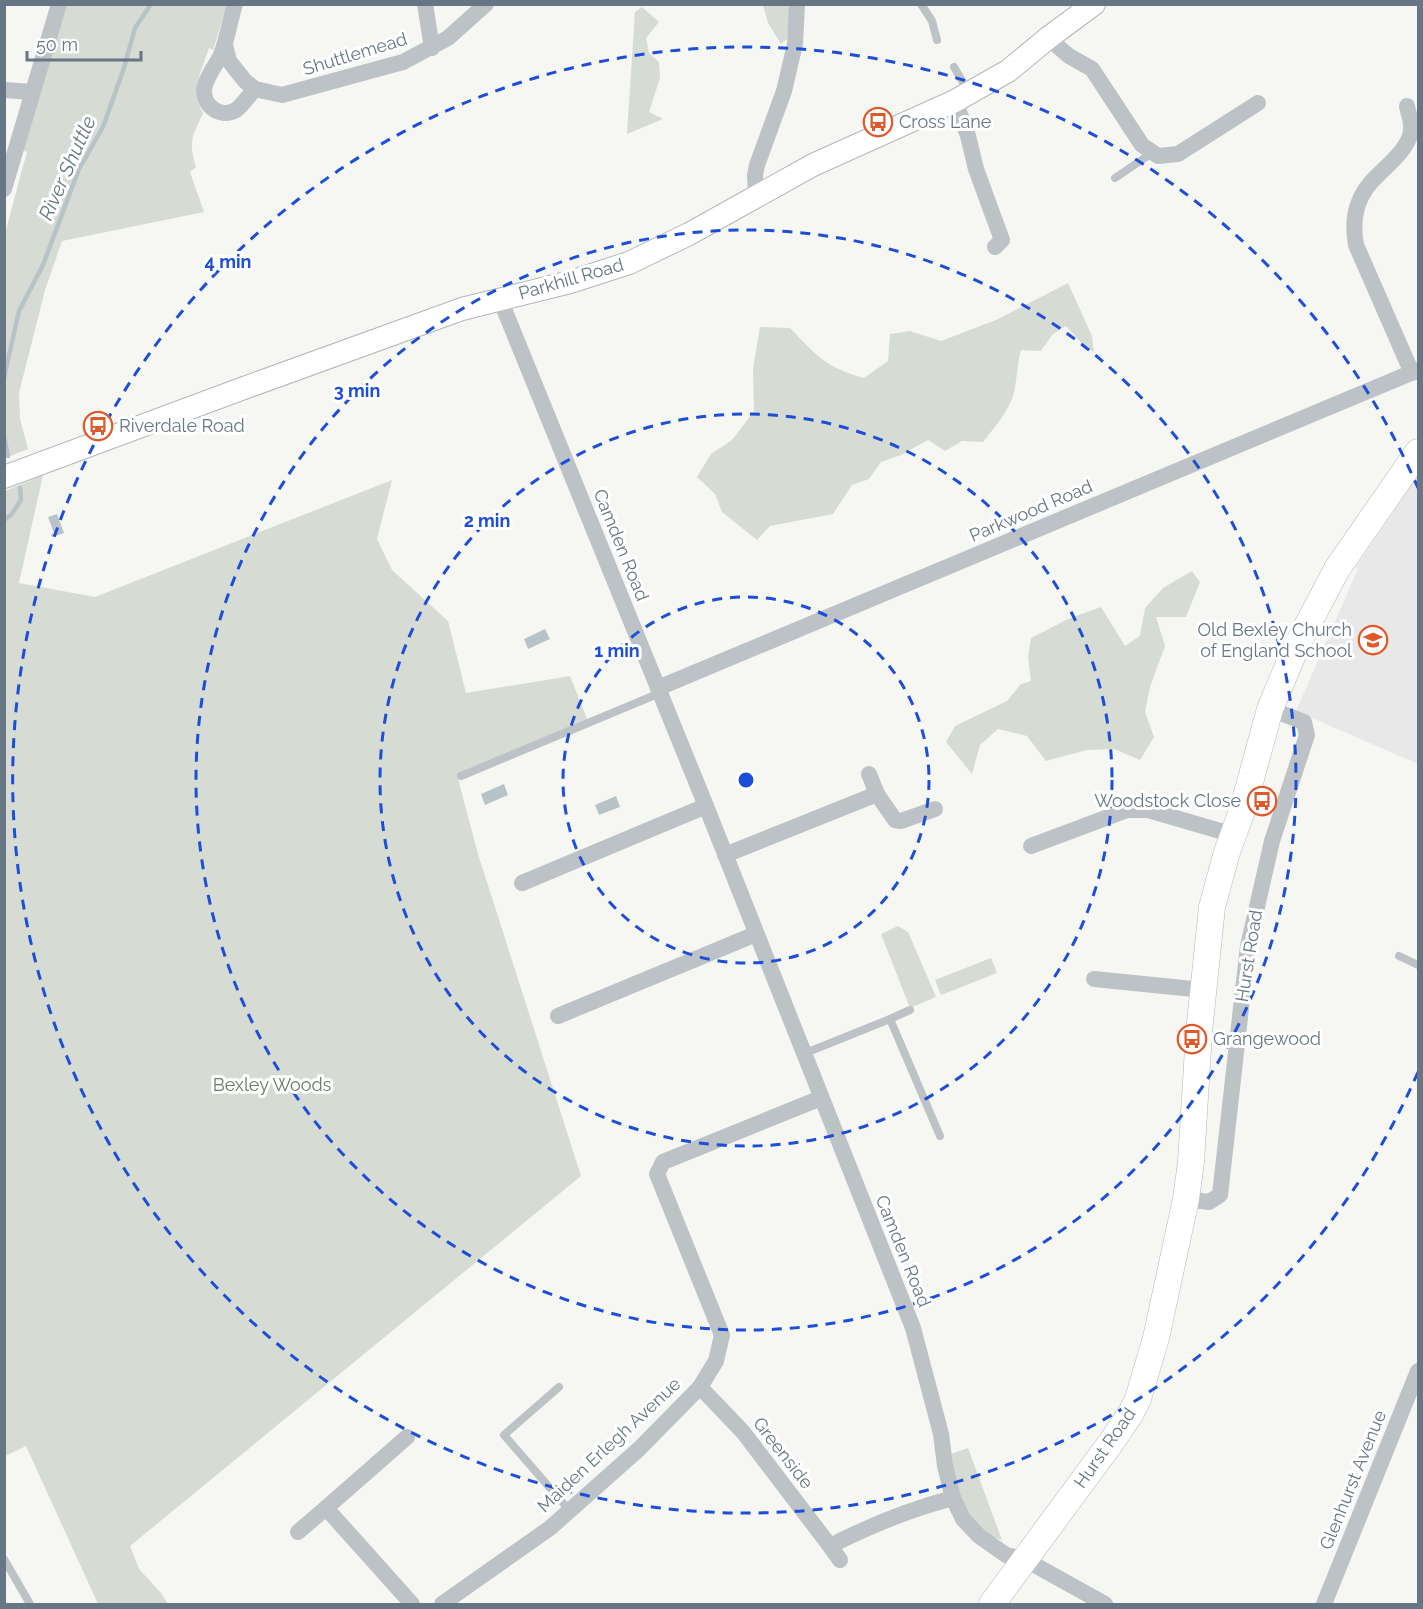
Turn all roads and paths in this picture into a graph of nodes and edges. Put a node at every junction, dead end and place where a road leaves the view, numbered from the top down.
1 (59, 4) edge
2 (235, 4) edge
3 (425, 4) edge
4 (486, 4) edge
5 (797, 4) edge
6 (921, 4) edge
7 (1094, 4) edge
8 (1048, 38) junction
9 (937, 40) dead end
10 (225, 45) junction
11 (432, 48) junction
12 (954, 67) dead end
13 (255, 89) junction
14 (4, 90) edge
15 (32, 92) junction
16 (962, 97) junction
17 (1258, 104) dead end
18 (1407, 106) dead end
19 (1415, 128) edge
20 (1152, 153) junction
21 (1115, 178) dead end
22 (4, 189) edge
23 (756, 196) junction
24 (995, 247) dead end
25 (500, 299) junction
26 (1415, 371) edge
27 (1419, 452) edge
28 (7, 476) edge
29 (659, 691) junction
30 (1270, 709) junction
31 (869, 774) dead end
32 (461, 776) dead end
33 (877, 794) junction
34 (706, 806) junction
35 (935, 809) dead end
36 (1234, 835) junction
37 (1031, 846) dead end
38 (725, 855) junction
39 (522, 883) dead end
40 (756, 934) junction
41 (1399, 956) dead end
42 (1419, 965) edge
43 (1094, 979) dead end
44 (1203, 990) junction
45 (910, 1010) dead end
46 (558, 1016) dead end
47 (890, 1019) junction
48 (803, 1054) junction
49 (821, 1098) junction
50 (940, 1136) dead end
51 (1186, 1199) junction
52 (1419, 1371) edge
53 (558, 1387) dead end
54 (700, 1387) junction
55 (407, 1437) dead end
56 (953, 1498) junction
57 (326, 1508) junction
58 (570, 1511) junction
59 (298, 1532) dead end
60 (4, 1559) edge
61 (1024, 1559) junction
62 (30, 1605) edge
63 (412, 1605) edge
64 (442, 1605) edge
65 (992, 1605) edge
66 (1105, 1605) edge
67 (1324, 1605) edge

1 - 15 street
2 - 10 street
3 - 11 street
4 - 11 street, Shuttlemead
5 - 23 street
6 - 9 lane
7 - 8 main road, Parkhill Road
8 - 16 main road, Parkhill Road
8 - 20 street
10 - 13 street
10 - 13 street
11 - 13 street, Shuttlemead
12 - 16 lane
14 - 15 street
15 - 22 street
16 - 23 main road, Parkhill Road
16 - 24 street
17 - 20 street
18 - 19 street
19 - 26 street
20 - 21 lane
23 - 25 main road, Parkhill Road
25 - 28 main road, Parkhill Road
25 - 29 street, Camden Road
26 - 29 street, Parkwood Road
27 - 30 main road, Hurst Road
29 - 32 lane
29 - 34 street, Camden Road
30 - 36 main road, Hurst Road
30 - 51 street, Hurst Road
31 - 33 street
33 - 35 street
33 - 38 street
34 - 38 street, Camden Road
34 - 39 street
36 - 37 street
36 - 44 main road, Hurst Road
38 - 40 street, Camden Road
40 - 46 street
40 - 48 street, Camden Road
41 - 42 lane
43 - 44 street
44 - 51 main road, Hurst Road
45 - 47 lane
47 - 48 lane
47 - 50 lane
48 - 49 street, Camden Road
49 - 54 street, Maiden Erlegh Avenue
49 - 56 street, Camden Road
51 - 61 main road, Hurst Road
52 - 67 street, Glenhurst Avenue
53 - 58 lane
54 - 56 street, Greenside
54 - 58 street, Maiden Erlegh Avenue
55 - 57 street
56 - 61 street, Camden Road
57 - 59 street
57 - 63 street
58 - 64 street, Maiden Erlegh Avenue
60 - 62 lane
61 - 65 main road, Hurst Road
61 - 66 street

